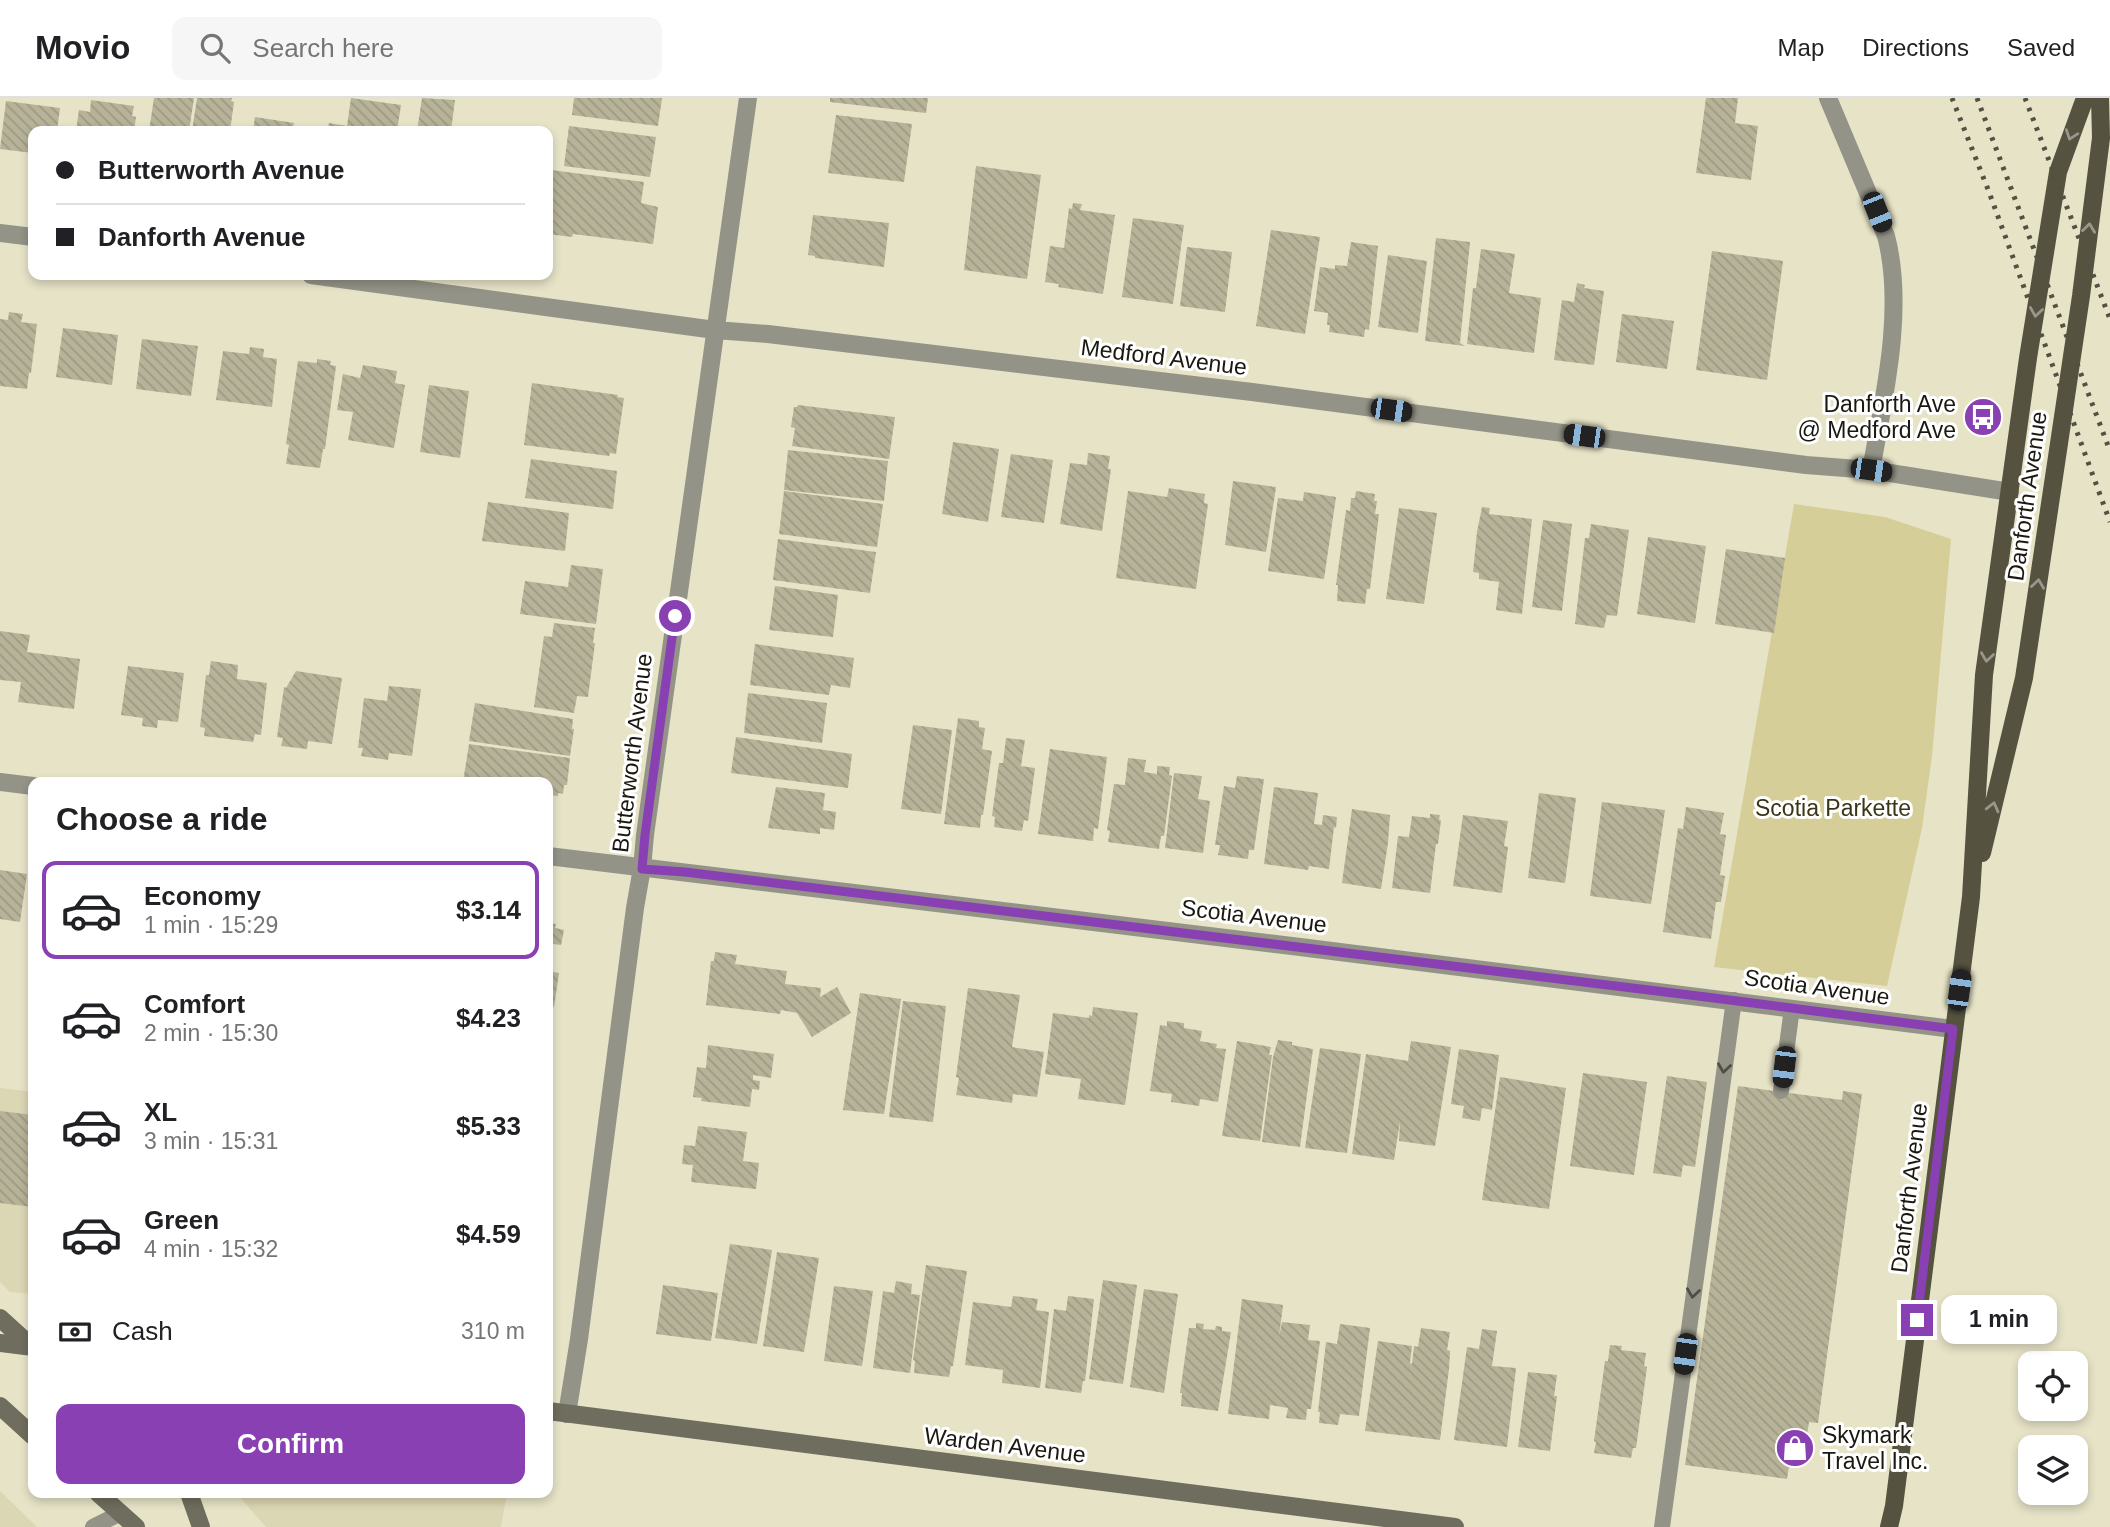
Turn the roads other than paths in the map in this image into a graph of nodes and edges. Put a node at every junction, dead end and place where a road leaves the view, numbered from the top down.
1 (748, 98) edge
2 (1828, 98) edge
3 (2085, 98) edge
4 (2100, 98) edge
5 (0, 233) edge
6 (28, 236) edge
7 (348, 280) edge
8 (715, 330) junction
9 (1871, 470) junction
10 (2010, 492) junction
11 (0, 782) edge
12 (28, 785) edge
13 (553, 857) edge
14 (642, 869) junction
15 (1971, 897) junction
16 (1734, 1000) junction
17 (1792, 1008) junction
18 (1953, 1029) junction
19 (1781, 1091) dead end
20 (0, 1318) edge
21 (0, 1343) edge
22 (28, 1343) edge
23 (28, 1346) edge
24 (0, 1406) edge
25 (553, 1412) edge
26 (567, 1414) junction
27 (28, 1431) edge
28 (104, 1498) edge
29 (190, 1498) edge
30 (121, 1513) junction
31 (93, 1527) edge
32 (136, 1527) edge
33 (201, 1527) edge
34 (1455, 1527) edge
35 (1662, 1527) edge
36 (1889, 1527) edge

1 - 8 street, Butterworth Avenue
2 - 9 street
3 -> 10 main road, Danforth Avenue
15 -> 4 main road, Danforth Avenue
5 - 6 street
7 - 8 street, Medford Avenue
8 - 9 street, Medford Avenue
8 - 14 street, Butterworth Avenue
9 - 10 street, Medford Avenue
10 -> 15 main road, Danforth Avenue
11 - 12 street
13 - 14 street, Scotia Avenue
14 - 16 street, Scotia Avenue
14 - 26 street, Butterworth Avenue
15 - 18 main road, Danforth Avenue
16 - 17 street, Scotia Avenue
16 -> 35 lane
17 - 18 street, Scotia Avenue
17 - 19 lane
18 - 36 main road, Danforth Avenue
20 - 22 main road
21 - 23 main road
24 - 27 main road
25 - 26 main road, Warden Avenue
26 - 34 main road, Warden Avenue
28 - 30 main road
29 - 33 main road
30 - 31 lane
30 - 32 main road

